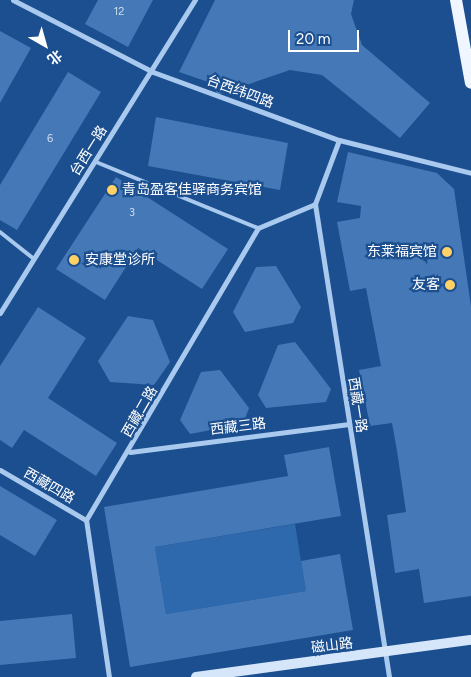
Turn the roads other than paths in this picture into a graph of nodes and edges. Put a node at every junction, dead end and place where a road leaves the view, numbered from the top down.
1 (13, 0) edge
2 (196, 0) edge
3 (456, 0) edge
4 (153, 72) junction
5 (471, 83) edge
6 (339, 140) junction
7 (96, 162) junction
8 (471, 173) edge
9 (315, 204) junction
10 (258, 228) junction
11 (0, 232) edge
12 (34, 259) junction
13 (0, 313) edge
14 (349, 424) junction
15 (130, 452) junction
16 (0, 470) edge
17 (86, 520) junction
18 (471, 640) edge
19 (386, 653) junction
20 (109, 677) edge
21 (196, 677) edge
22 (390, 677) edge

1 - 4 street, 台西纬四路
2 - 4 street, 台西一路
3 - 5 main road
4 - 6 street, 台西纬四路
4 - 7 street, 台西一路
6 - 8 street, 台西纬四路
6 - 9 street, 西藏一路
7 - 10 lane
7 - 12 street, 台西一路
9 - 10 street
9 - 14 street, 西藏一路
10 - 15 street, 西藏二路
11 - 12 lane
12 - 13 street, 台西一路
14 - 15 street, 西藏三路
14 - 19 street, 西藏一路
15 - 17 street, 西藏二路
16 - 17 street, 西藏四路
17 - 20 street
18 - 19 street, 磁山路
19 - 21 street, 磁山路
19 - 22 street, 西藏一路

